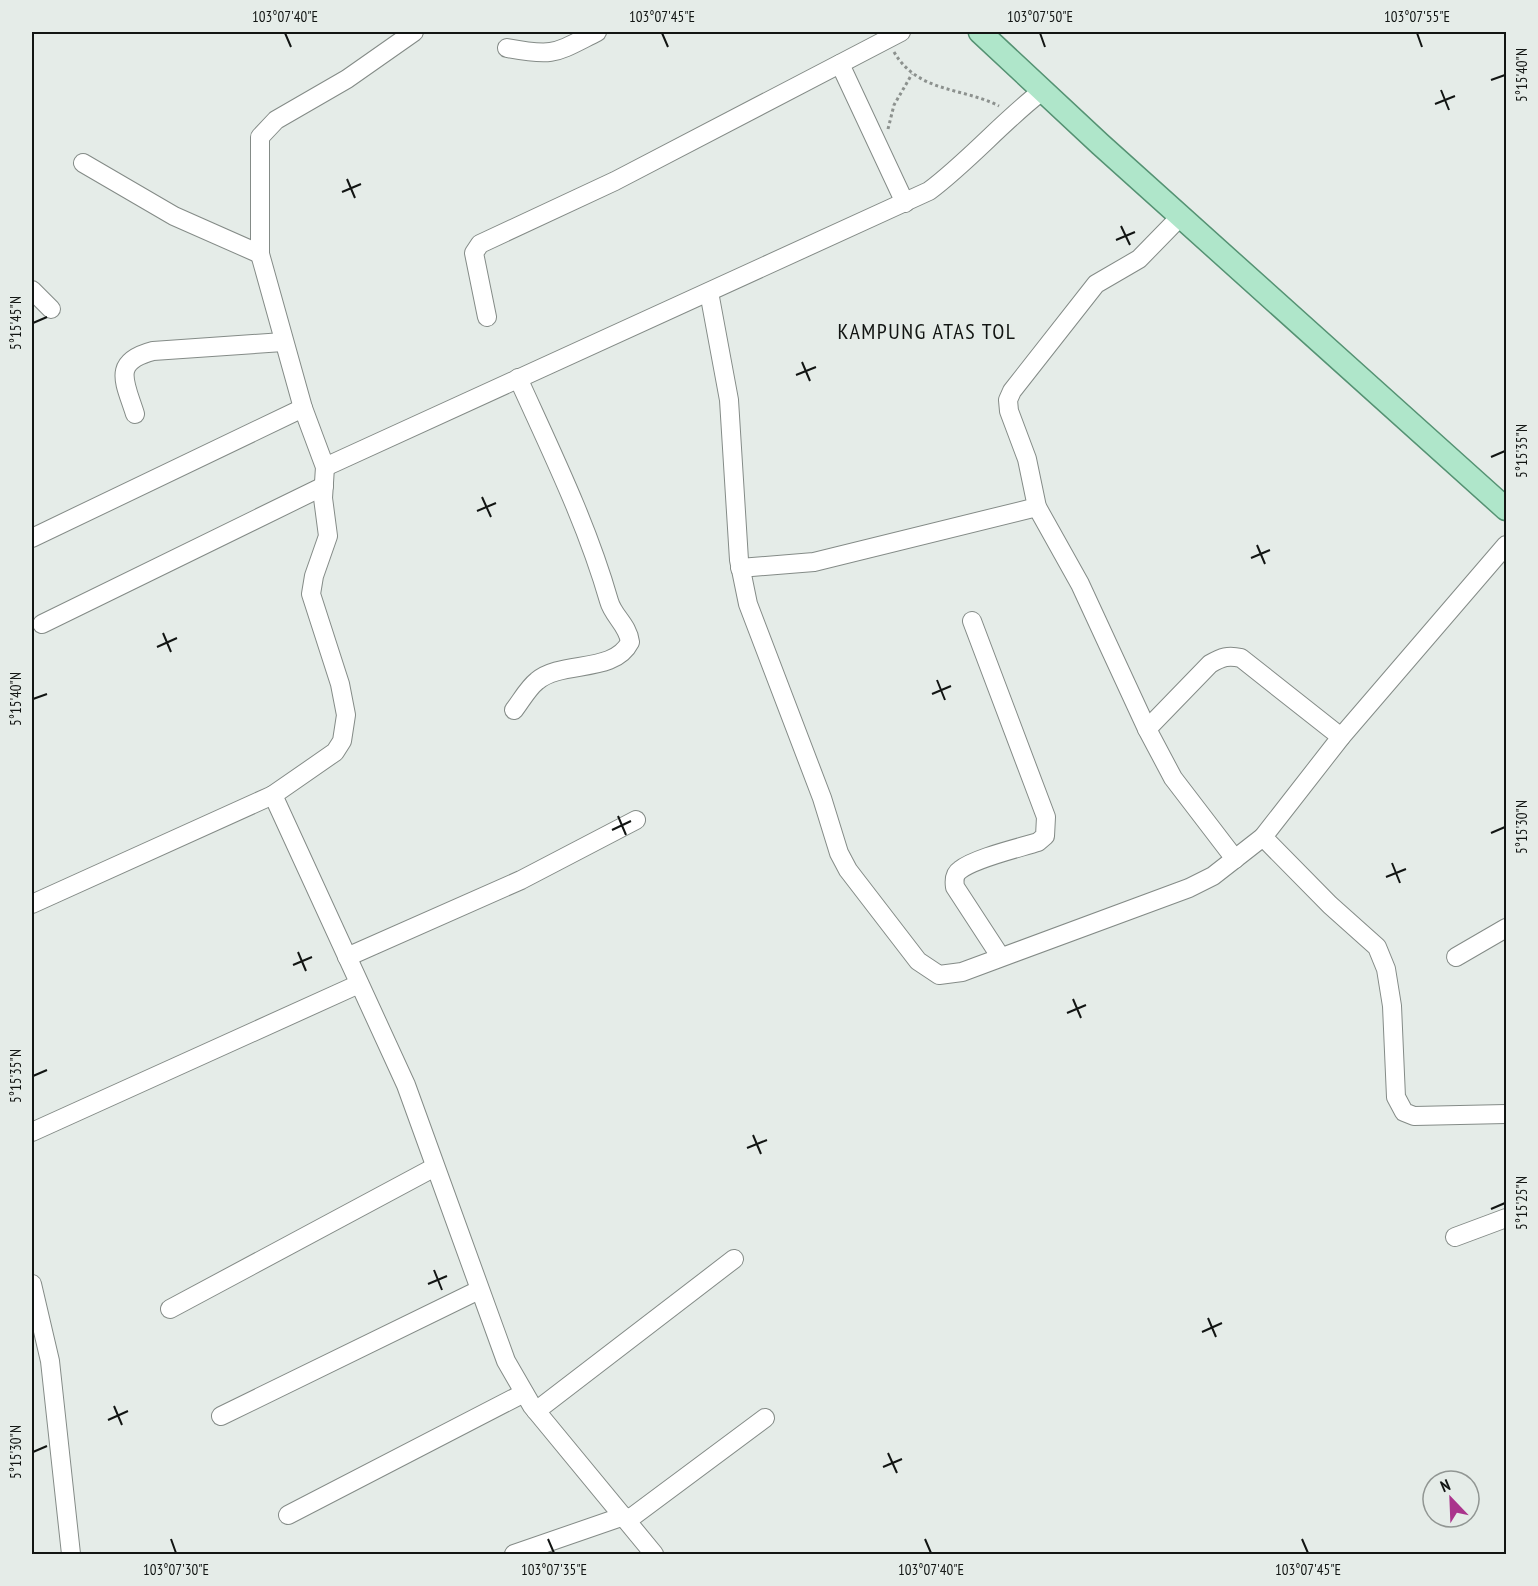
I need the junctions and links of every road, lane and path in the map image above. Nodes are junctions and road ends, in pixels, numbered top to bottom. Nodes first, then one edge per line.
1 (414, 32) edge
2 (597, 32) edge
3 (984, 33) edge
4 (894, 36) edge
5 (507, 48) dead end
6 (833, 68) junction
7 (912, 74) junction
8 (1042, 92) junction
9 (1013, 114) junction
10 (881, 154) junction
11 (83, 163) dead end
12 (905, 203) junction
13 (1180, 216) junction
14 (260, 254) junction
15 (32, 290) edge
16 (709, 292) junction
17 (51, 309) dead end
18 (486, 317) dead end
19 (283, 342) junction
20 (518, 378) junction
21 (303, 408) junction
22 (135, 414) dead end
23 (325, 467) junction
24 (324, 486) junction
25 (1037, 507) junction
26 (1506, 508) edge
27 (32, 538) edge
28 (1506, 545) edge
29 (740, 568) junction
30 (972, 621) dead end
31 (42, 624) dead end
32 (514, 710) dead end
33 (1147, 729) junction
34 (1341, 737) junction
35 (273, 795) junction
36 (636, 820) dead end
37 (1263, 837) junction
38 (1235, 859) junction
39 (32, 904) edge
40 (1506, 928) edge
41 (1000, 956) junction
42 (347, 957) junction
43 (1456, 957) dead end
44 (359, 984) junction
45 (1506, 1114) edge
46 (32, 1132) edge
47 (435, 1167) junction
48 (1506, 1218) edge
49 (1455, 1238) dead end
50 (734, 1259) dead end
51 (32, 1284) edge
52 (479, 1290) junction
53 (171, 1309) dead end
54 (524, 1394) junction
55 (536, 1411) junction
56 (221, 1416) dead end
57 (765, 1418) dead end
58 (288, 1515) dead end
59 (626, 1518) junction
60 (70, 1554) edge
61 (514, 1554) edge
62 (654, 1554) edge

1 - 14 street
2 - 5 street
3 - 8 main road
4 - 6 street
4 - 7 path
6 - 10 street
6 - 18 street
7 - 9 path
7 - 10 path
8 - 9 street
8 - 13 main road
9 - 12 street
10 - 12 street
11 - 14 street
12 - 16 street
13 - 25 street
13 - 26 main road
14 - 19 street
15 - 17 street
16 - 20 street
16 - 29 street
19 - 21 street
19 - 22 street
20 - 23 street
20 - 32 street
21 - 23 street
21 - 27 street
23 - 24 street
24 - 31 street
24 - 35 street
25 - 29 street
25 - 33 street
28 - 34 street
29 - 41 street
30 - 41 street
33 - 34 street
33 - 38 street
34 - 37 street
35 - 39 street
35 - 42 street
36 - 42 street
37 - 38 street
37 - 45 street
38 - 41 street
40 - 43 street
42 - 44 street
44 - 46 street
44 - 47 street
47 - 52 street
47 - 53 street
48 - 49 street
50 - 55 street
51 - 60 street
52 - 54 street
52 - 56 street
54 - 55 street
54 - 58 street
55 - 59 street
57 - 59 street
59 - 61 street
59 - 62 street

